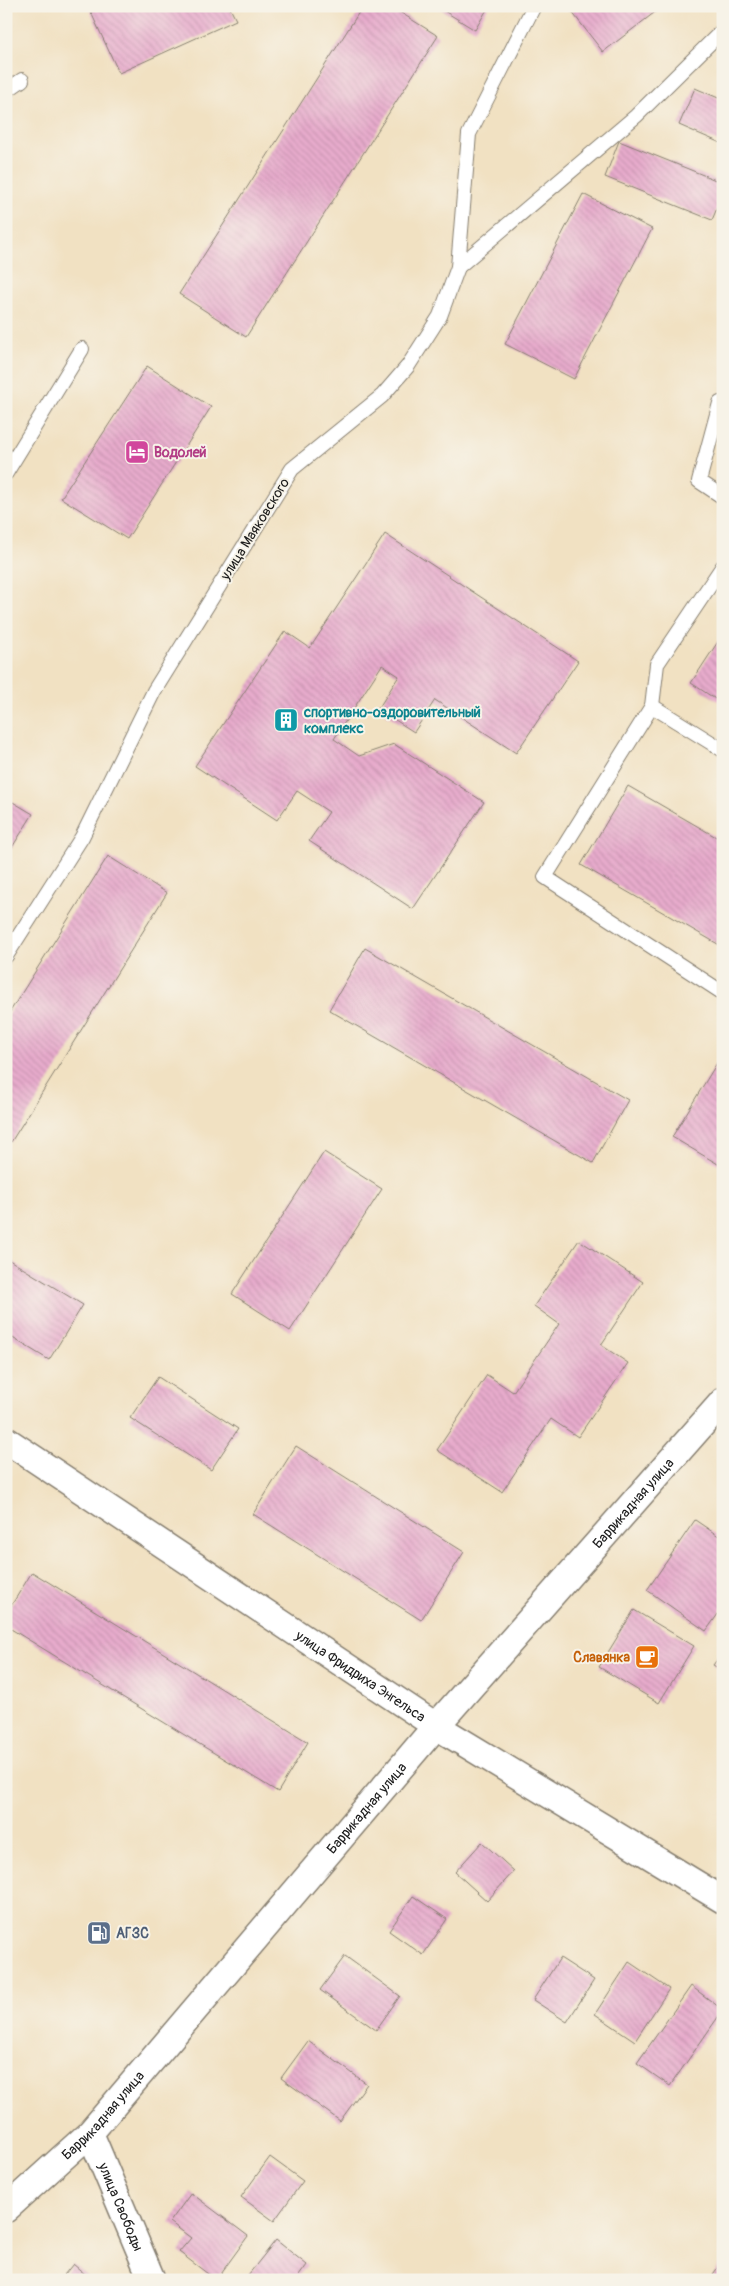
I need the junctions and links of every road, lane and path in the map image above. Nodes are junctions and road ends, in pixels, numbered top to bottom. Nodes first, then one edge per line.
1 (534, 6) edge
2 (723, 30) edge
3 (22, 80) dead end
4 (6, 91) edge
5 (458, 268) junction
6 (82, 349) dead end
7 (720, 403) dead end
8 (6, 473) edge
9 (723, 497) edge
10 (723, 566) edge
11 (652, 706) junction
12 (723, 750) edge
13 (6, 956) edge
14 (723, 993) edge
15 (723, 1401) edge
16 (6, 1440) edge
17 (436, 1726) junction
18 (723, 1900) edge
19 (90, 2133) junction
20 (6, 2208) edge
21 (152, 2280) edge

1 - 5 lane, улица Маяковского
2 - 5 lane
3 - 4 lane
5 - 13 lane, улица Маяковского
6 - 8 lane
7 - 9 lane
10 - 11 lane
11 - 12 lane
11 - 14 lane
15 - 17 street, Баррикадная улица
16 - 17 street, улица Фридриха Энгельса
17 - 18 street, улица Фридриха Энгельса
17 - 19 street, Баррикадная улица
19 - 20 street, Баррикадная улица
19 - 21 street, улица Свободы

